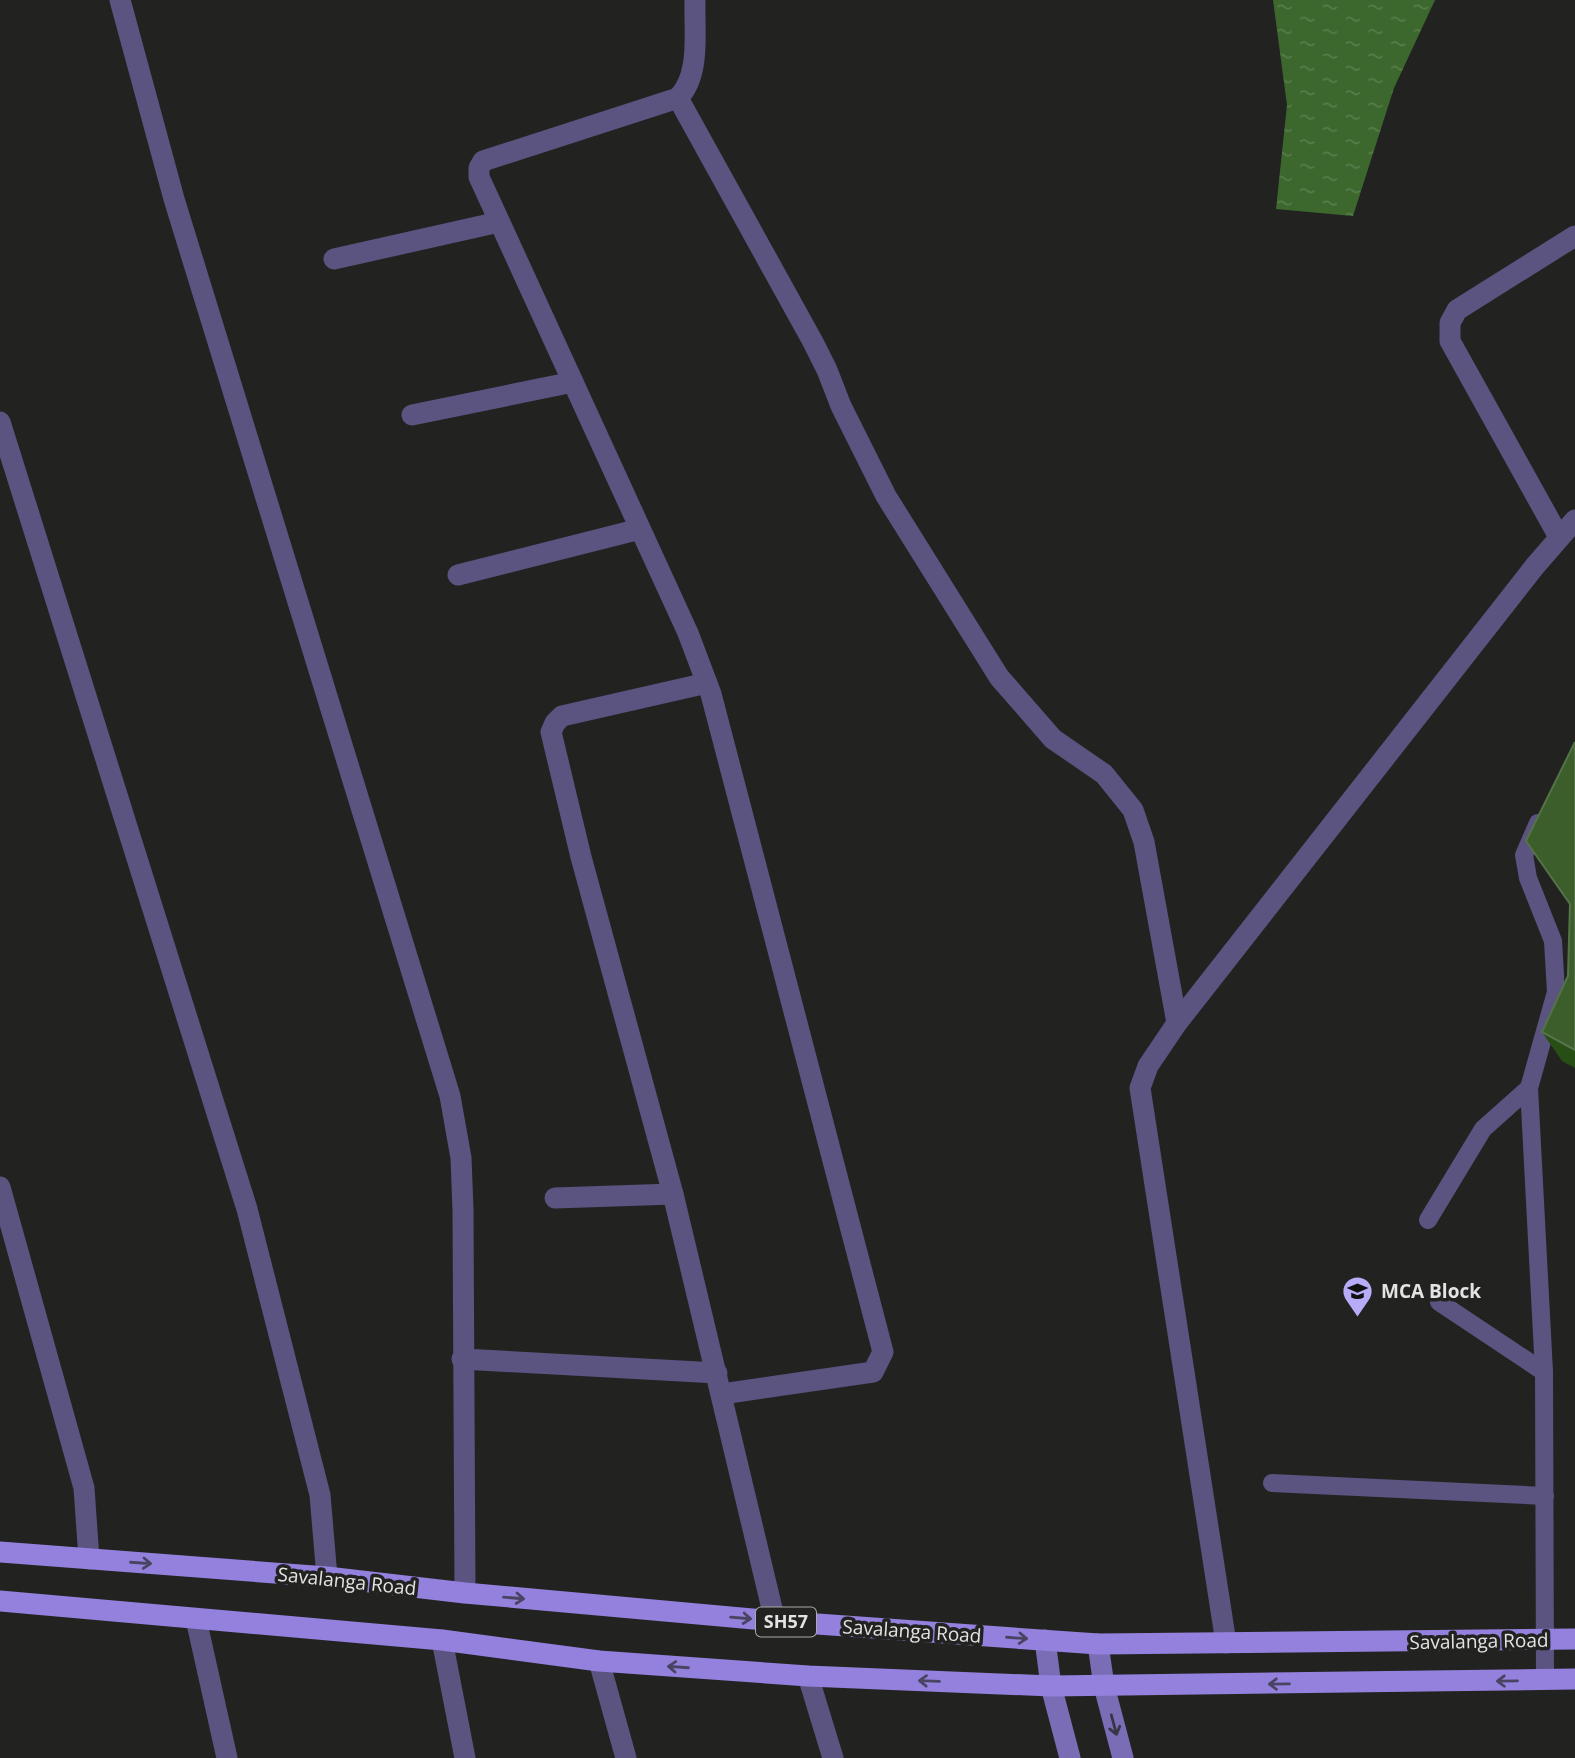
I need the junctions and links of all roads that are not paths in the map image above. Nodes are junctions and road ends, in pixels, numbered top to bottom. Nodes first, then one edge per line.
1 (120, 0) edge
2 (695, 0) edge
3 (678, 99) junction
4 (499, 222) junction
5 (1575, 236) edge
6 (334, 259) dead end
7 (573, 382) junction
8 (412, 415) dead end
9 (0, 422) edge
10 (1575, 520) edge
11 (640, 529) junction
12 (1559, 537) junction
13 (458, 575) dead end
14 (707, 683) junction
15 (1548, 802) edge
16 (1177, 1023) junction
17 (1529, 1088) junction
18 (0, 1187) edge
19 (673, 1194) junction
20 (555, 1198) dead end
21 (1428, 1220) dead end
22 (1439, 1302) dead end
23 (462, 1359) junction
24 (1545, 1372) junction
25 (720, 1384) junction
26 (1272, 1483) dead end
27 (1545, 1496) junction
28 (0, 1552) edge
29 (89, 1559) junction
30 (327, 1577) junction
31 (465, 1593) junction
32 (0, 1601) edge
33 (196, 1619) junction
34 (775, 1621) junction
35 (1575, 1639) edge
36 (442, 1640) junction
37 (1045, 1640) junction
38 (1545, 1640) junction
39 (1226, 1643) junction
40 (1098, 1644) junction
41 (599, 1661) junction
42 (808, 1676) junction
43 (1575, 1679) edge
44 (1545, 1680) junction
45 (1051, 1686) junction
46 (1104, 1686) junction
47 (226, 1758) edge
48 (465, 1758) edge
49 (626, 1758) edge
50 (833, 1758) edge
51 (1070, 1758) edge
52 (1123, 1758) edge

1 - 23 street
2 - 3 street
3 - 4 street
3 - 16 street
4 - 6 street
4 - 7 street
5 - 12 street
7 - 8 street
7 - 11 street
9 - 30 street
10 - 12 street
11 - 13 street
11 - 14 street
12 - 16 street
14 - 19 street
14 - 25 street
15 - 17 lane
16 - 39 street
17 - 21 lane
17 - 24 lane
18 - 29 street
19 - 20 street
19 - 25 street
22 - 24 lane
23 - 25 street
23 - 31 street
24 - 27 lane
25 - 34 street
26 - 27 lane
27 - 38 lane
28 - 29 main road, Savalanga Road / SH57
29 -> 30 main road, Savalanga Road / SH57
30 - 31 main road, Savalanga Road / SH57
31 -> 34 main road, Savalanga Road / SH57
32 - 33 main road, Savalanga Road
33 - 36 main road, Savalanga Road
33 - 47 street
34 -> 37 main road, Savalanga Road / SH57
35 - 38 main road, Savalanga Road / SH57
36 - 41 main road, Savalanga Road
36 - 48 street
37 - 40 main road, Savalanga Road / SH57
37 - 45 street
38 - 39 main road, Savalanga Road / SH57
38 - 44 lane
39 - 40 main road, Savalanga Road / SH57
40 - 46 street
42 -> 41 main road, Savalanga Road
41 - 49 street
45 -> 42 main road, Savalanga Road
42 - 50 street
43 - 44 main road, Savalanga Road
44 -> 46 main road, Savalanga Road
45 - 46 main road, Savalanga Road
45 - 51 street
46 -> 52 street

